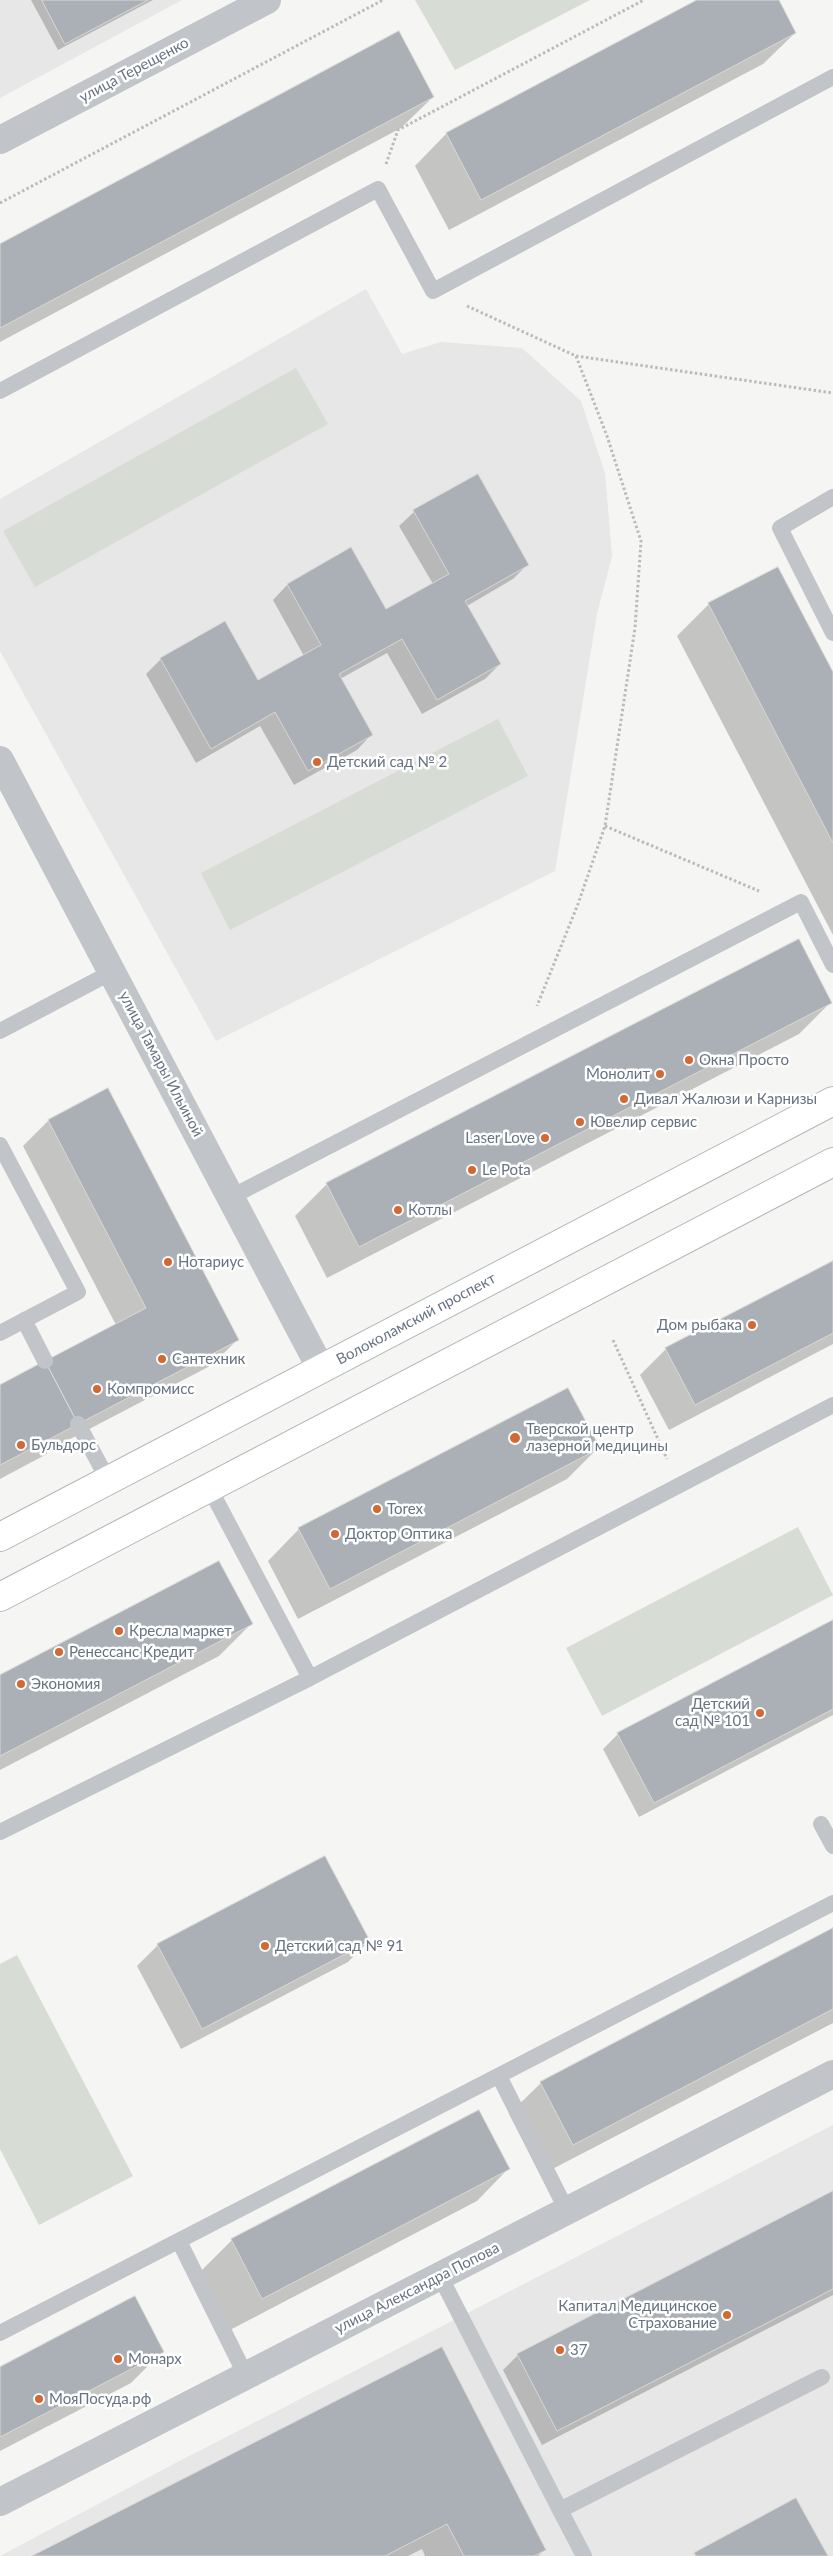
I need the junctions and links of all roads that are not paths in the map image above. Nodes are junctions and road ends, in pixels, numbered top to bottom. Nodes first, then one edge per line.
1 (267, 0) edge
2 (833, 77) edge
3 (0, 140) edge
4 (0, 391) edge
5 (833, 497) edge
6 (833, 633) edge
7 (0, 760) edge
8 (833, 965) edge
9 (112, 972) junction
10 (0, 1031) edge
11 (833, 1101) edge
12 (0, 1145) edge
13 (833, 1162) edge
14 (231, 1198) junction
15 (24, 1320) junction
16 (0, 1333) edge
17 (45, 1361) dead end
18 (321, 1368) junction
19 (833, 1405) edge
20 (78, 1424) dead end
21 (108, 1480) junction
22 (209, 1487) junction
23 (0, 1537) edge
24 (0, 1597) edge
25 (310, 1678) junction
26 (821, 1824) dead end
27 (0, 1832) edge
28 (833, 1846) edge
29 (833, 1903) edge
30 (499, 2076) junction
31 (831, 2079) edge
32 (568, 2211) junction
33 (179, 2240) junction
34 (440, 2276) junction
35 (0, 2333) edge
36 (246, 2376) junction
37 (822, 2377) dead end
38 (0, 2502) edge
39 (560, 2510) junction
40 (584, 2556) edge

1 - 3 street, улица Терещенко
2 - 4 lane
5 - 6 lane
7 - 9 street, улица Тамары Ильиной
8 - 14 lane
9 - 10 lane
9 - 14 street, улица Тамары Ильиной
11 - 18 main road, Волоколамский проспект
12 - 15 lane
13 - 22 main road
14 - 18 street, улица Тамары Ильиной
15 - 16 lane
15 - 17 lane
18 - 21 main road, Волоколамский проспект
19 - 25 lane
20 - 21 lane
21 - 23 main road, Волоколамский проспект
22 - 24 main road
22 - 25 lane
25 - 27 lane
26 - 28 lane
29 - 30 lane
30 - 32 lane
30 - 33 lane
31 - 32 street, улица Александра Попова
32 - 34 street, улица Александра Попова
33 - 35 lane
33 - 36 lane
34 - 36 street, улица Александра Попова
34 - 39 lane
36 - 38 street, улица Александра Попова
37 - 39 lane
39 - 40 lane

